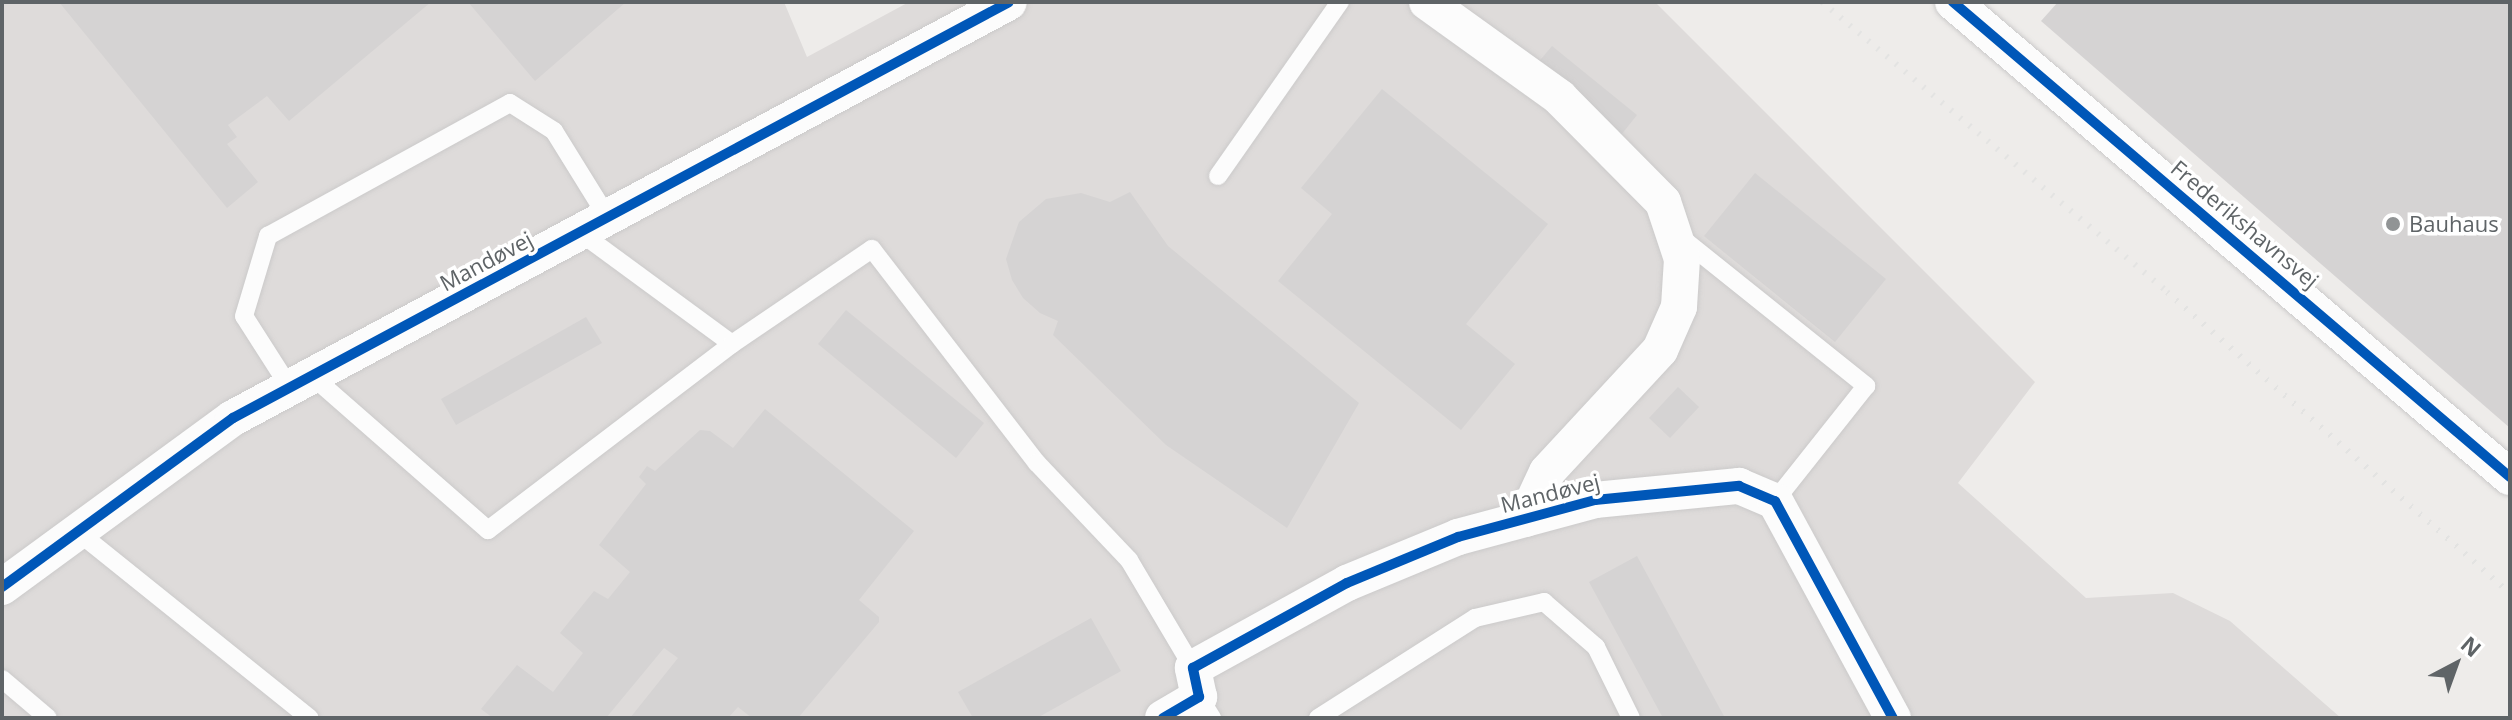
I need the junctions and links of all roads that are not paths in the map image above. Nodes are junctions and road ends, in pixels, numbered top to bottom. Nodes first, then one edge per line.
1 (1009, 2) edge
2 (1340, 2) edge
3 (1427, 2) edge
4 (1953, 2) edge
5 (1218, 176) dead end
6 (594, 225) junction
7 (1673, 231) junction
8 (732, 344) junction
9 (301, 382) junction
10 (2510, 477) edge
11 (1775, 501) junction
12 (1525, 519) junction
13 (78, 532) junction
14 (2, 587) edge
15 (2, 679) edge
16 (1201, 694) edge
17 (48, 718) edge
18 (309, 718) edge
19 (1163, 718) edge
20 (1318, 718) edge
21 (1631, 718) edge
22 (1893, 718) edge

1 - 6 street, Mandøvej
2 - 5 lane
3 - 7 street, Mandøvej
4 - 10 street, Frederikshavnsvej
6 - 8 lane
6 - 9 street, Mandøvej
6 - 9 lane
7 - 11 lane
7 - 12 street, Mandøvej
8 - 9 lane
8 - 16 lane
9 - 13 street, Mandøvej
11 - 12 street, Mandøvej
11 - 22 street
12 - 16 street, Mandøvej
13 - 14 street, Mandøvej
13 - 18 lane
15 - 17 lane
16 - 19 street, Mandøvej
20 - 21 lane

